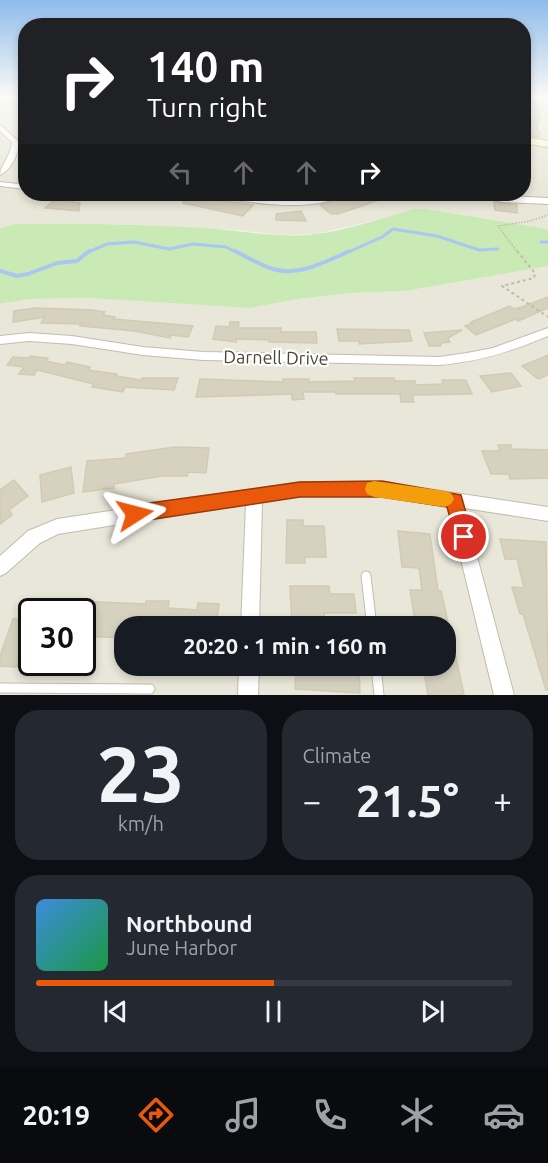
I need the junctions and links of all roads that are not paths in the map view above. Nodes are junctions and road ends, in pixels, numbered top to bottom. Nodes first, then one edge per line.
1 (2, 128) edge
2 (531, 141) edge
3 (16, 142) joint
4 (548, 144) edge
5 (0, 173) edge
6 (0, 184) edge
7 (18, 186) edge
8 (531, 200) edge
9 (254, 201) edge
10 (317, 201) edge
11 (548, 201) edge
12 (282, 204) joint
13 (548, 332) edge
14 (0, 340) edge
15 (254, 496) junction
16 (454, 500) junction
17 (548, 514) edge
18 (0, 567) edge
19 (366, 576) dead end
20 (250, 616) edge
21 (371, 616) edge
22 (249, 676) edge
23 (377, 676) edge
24 (0, 688) edge
25 (150, 689) dead end
26 (248, 695) edge
27 (379, 695) edge
28 (504, 695) edge

1 - 3 street
2 - 4 street
3 - 5 street
6 - 7 street
8 - 11 street
9 - 12 street
10 - 12 street
13 - 14 street, Darnell Drive
15 - 16 street
15 - 18 street
15 - 20 street
16 - 17 street
16 - 28 street
19 - 21 lane
22 - 26 street
23 - 27 lane
24 - 25 lane

